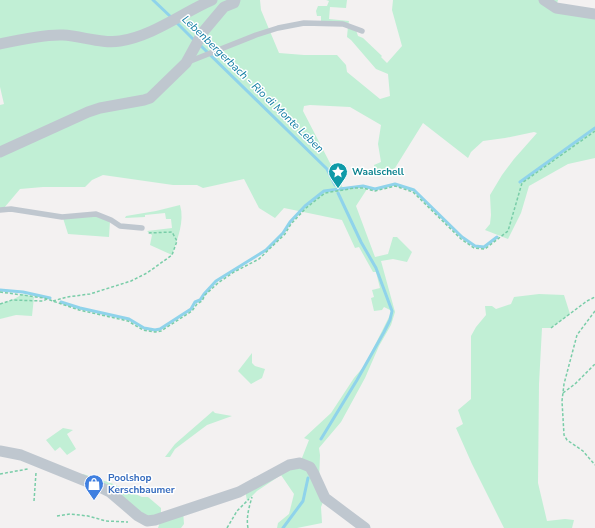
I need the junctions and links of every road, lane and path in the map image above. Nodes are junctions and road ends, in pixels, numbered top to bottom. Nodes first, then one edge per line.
1 (212, 0) edge
2 (235, 0) edge
3 (544, 0) edge
4 (595, 14) edge
5 (362, 31) dead end
6 (0, 44) edge
7 (186, 63) junction
8 (595, 130) edge
9 (0, 152) edge
10 (0, 210) edge
11 (142, 228) joint
12 (0, 292) edge
13 (595, 297) edge
14 (47, 299) junction
15 (52, 301) junction
16 (0, 304) edge
17 (595, 311) edge
18 (551, 328) dead end
19 (595, 364) edge
20 (563, 394) junction
21 (0, 451) edge
22 (36, 464) junction
23 (595, 465) edge
24 (0, 474) edge
25 (252, 496) dead end
26 (34, 501) dead end
27 (57, 516) dead end
28 (130, 522) dead end
29 (248, 528) edge
30 (365, 528) edge

1 - 6 street
2 - 7 street
3 - 4 street
5 - 7 lane
7 - 9 street
8 - 15 path
10 - 11 lane
11 - 15 path
12 - 14 path
13 - 18 path
14 - 15 path
14 - 16 path
17 - 20 path
19 - 20 path
20 - 23 path
21 - 22 street
22 - 24 path
22 - 26 path
22 - 30 street
25 - 29 path
27 - 28 path

